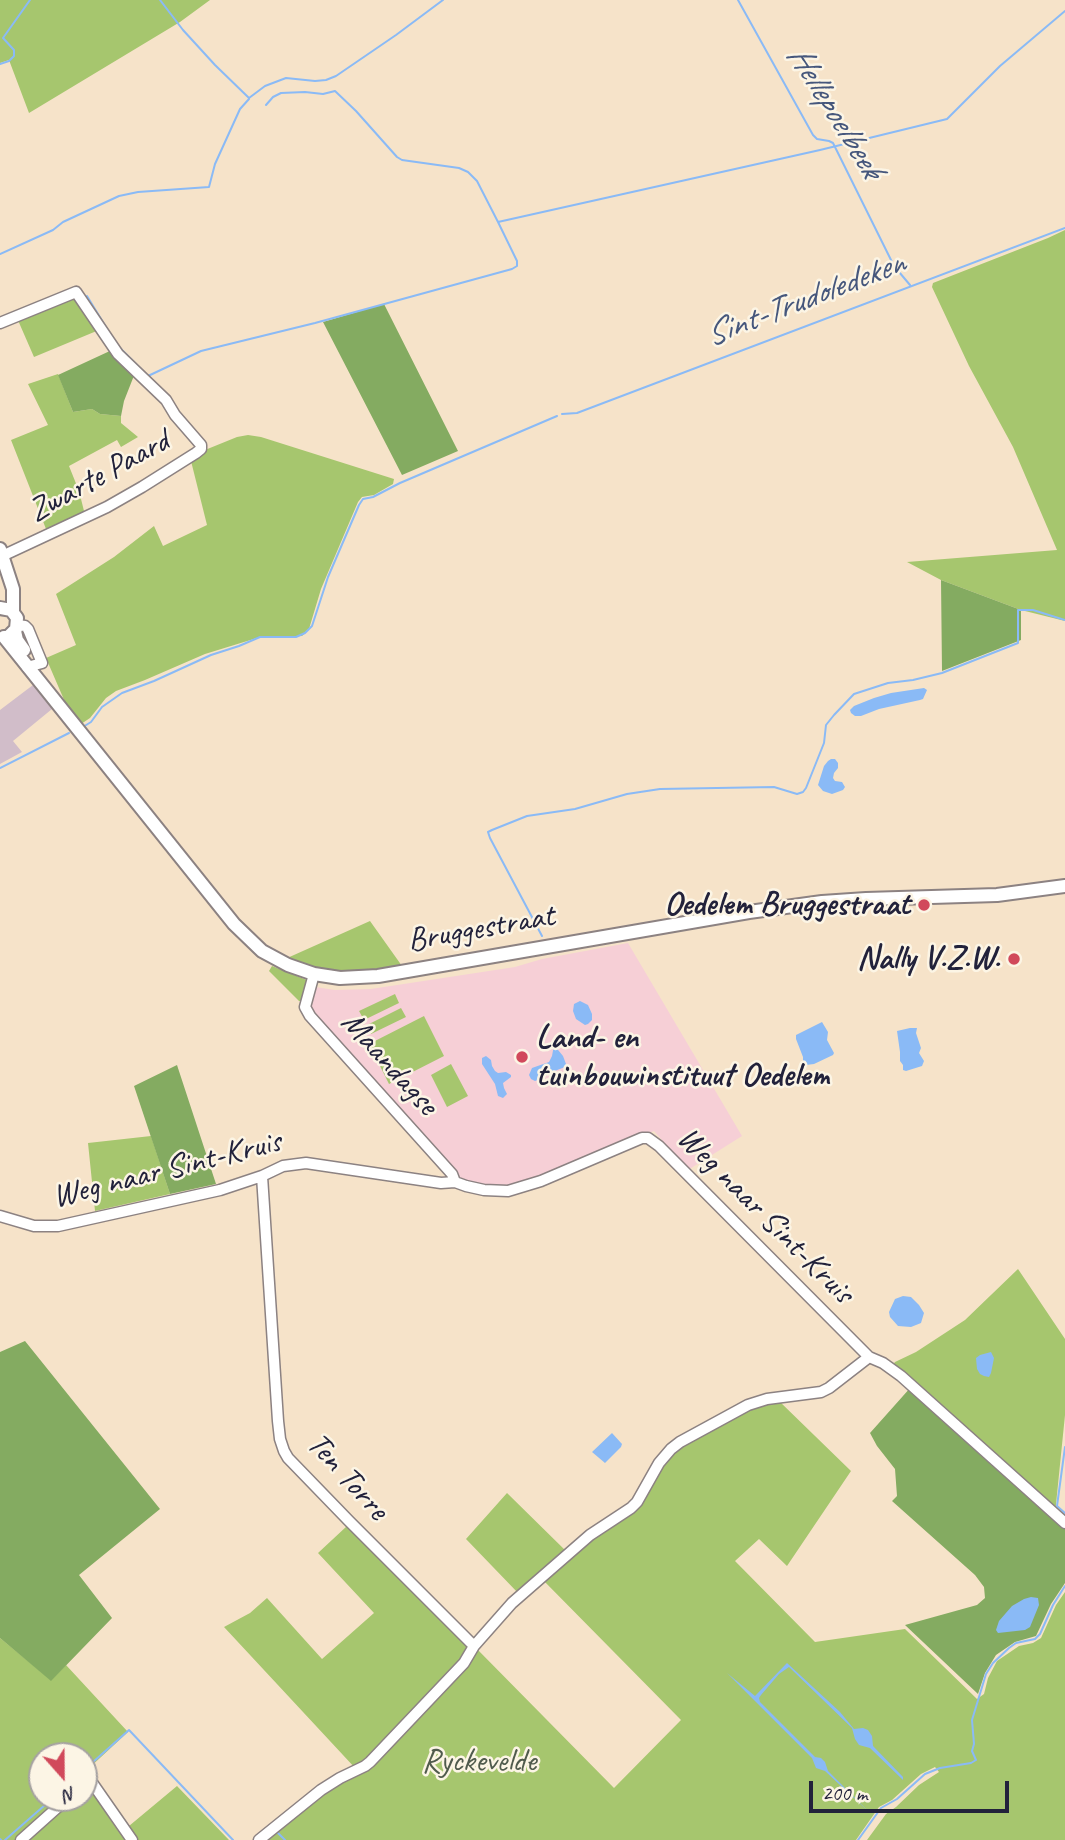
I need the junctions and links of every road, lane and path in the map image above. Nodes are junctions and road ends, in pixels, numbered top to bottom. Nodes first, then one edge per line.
1 (0, 323) edge
2 (1, 553) edge
3 (5, 609) edge
4 (9, 633) edge
5 (33, 670) junction
6 (1065, 886) edge
7 (314, 974) junction
8 (262, 1176) junction
9 (456, 1182) junction
10 (0, 1216) edge
11 (869, 1357) junction
12 (1065, 1523) edge
13 (474, 1646) junction
14 (98, 1791) edge
15 (52, 1812) edge
16 (21, 1840) edge
17 (132, 1840) edge
18 (259, 1840) edge

1 - 2 street, Zwarte Paard
2 - 3 main road, Bruggestraat
3 - 4 main road, Bruggestraat
4 - 5 main road, Bruggestraat
4 - 5 street
5 - 7 main road, Bruggestraat
6 - 7 main road, Bruggestraat
7 - 9 street, Maandagse
8 - 9 street, Weg naar Sint-Kruis
8 - 10 street, Weg naar Sint-Kruis
8 - 13 street, Ten Torre
9 - 11 street, Weg naar Sint-Kruis
11 - 12 street, Weg naar Sint-Kruis
11 - 13 street
13 - 18 street
14 - 17 street
15 - 16 street

